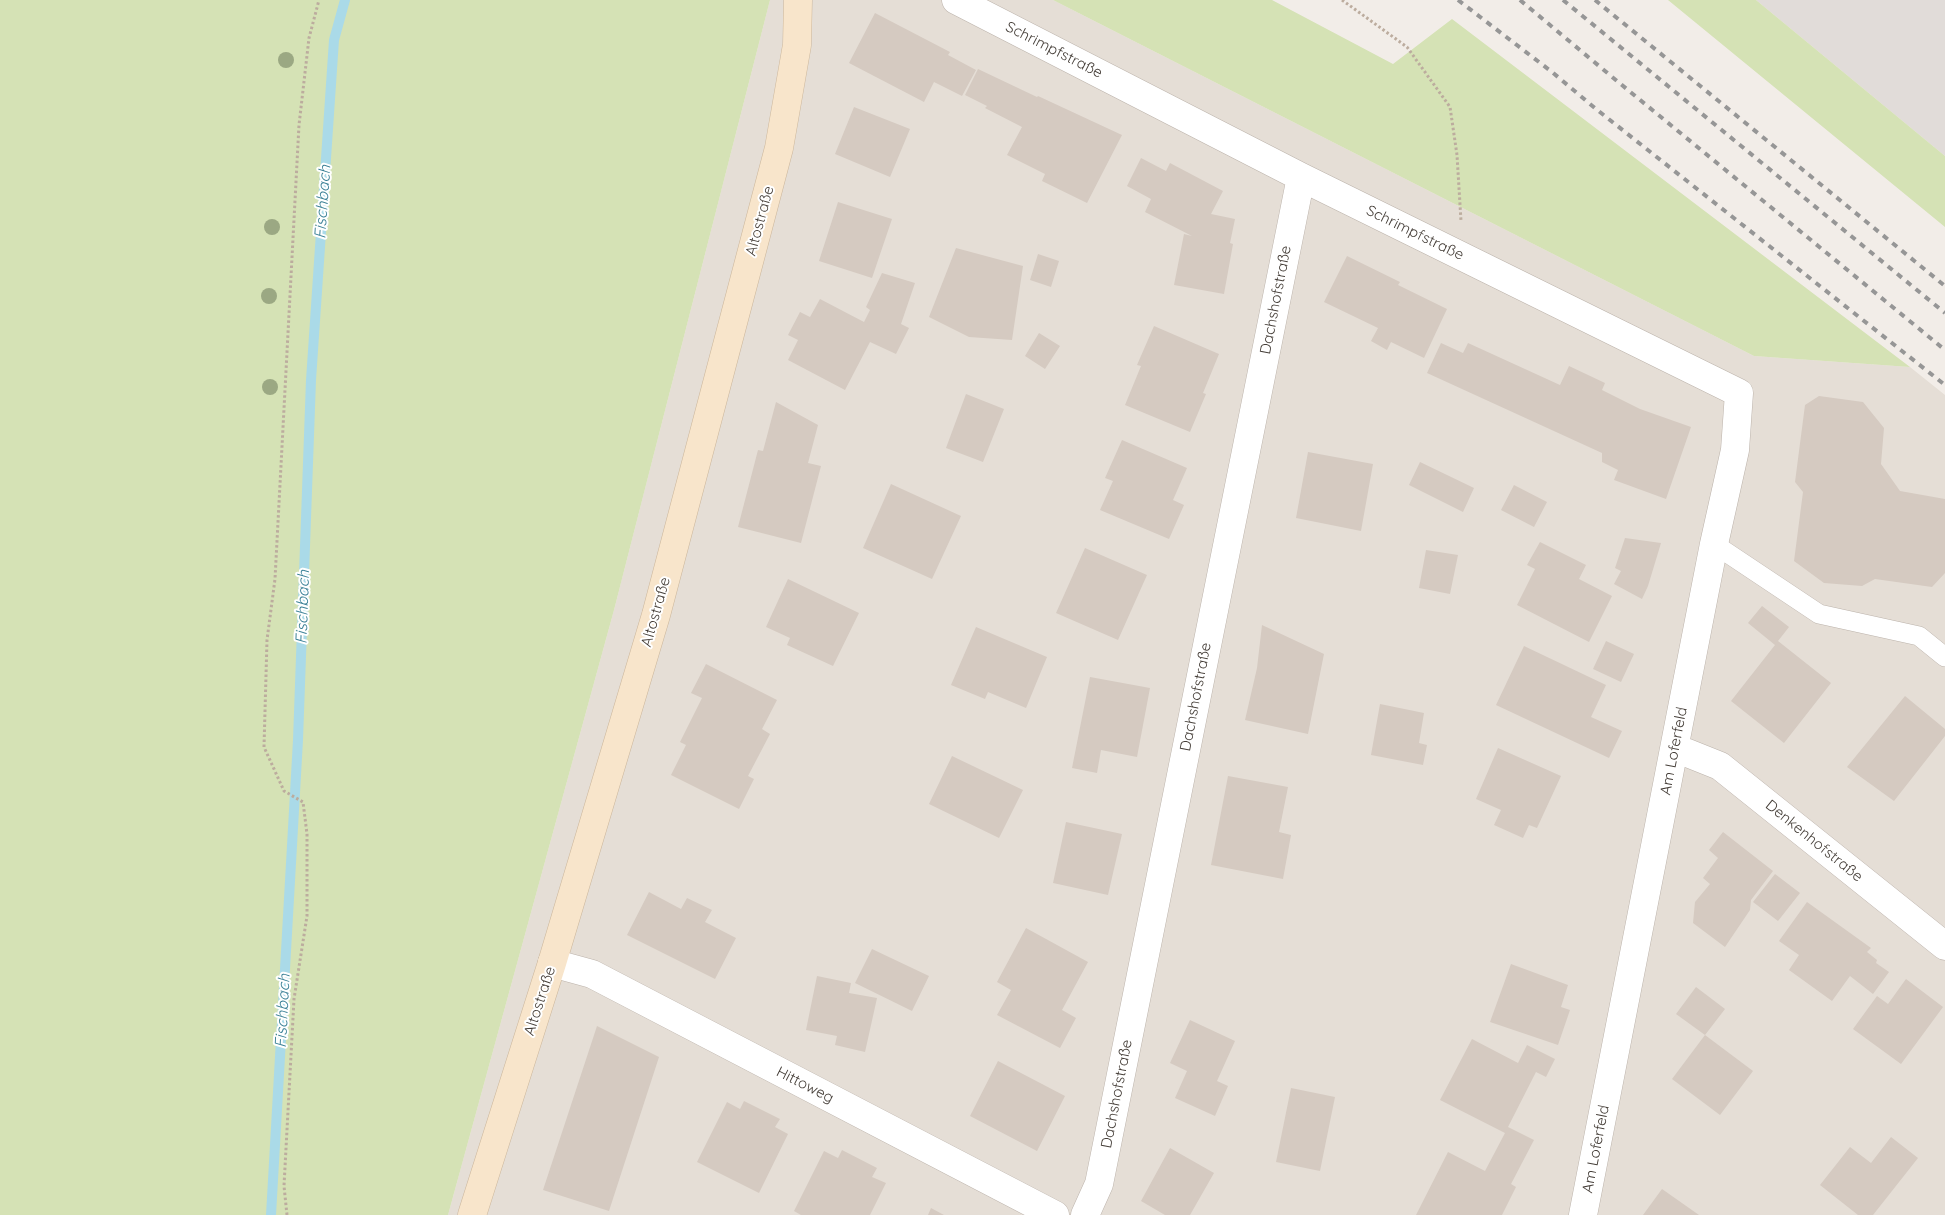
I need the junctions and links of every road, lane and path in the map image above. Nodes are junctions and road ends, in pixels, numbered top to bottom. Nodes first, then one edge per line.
1 (319, 0) edge
2 (798, 0) edge
3 (956, 0) edge
4 (1342, 0) edge
5 (1301, 177) junction
6 (1460, 255) junction
7 (1714, 544) junction
8 (1945, 656) edge
9 (1675, 748) junction
10 (1945, 946) edge
11 (552, 963) junction
12 (287, 1215) edge
13 (472, 1215) edge
14 (1055, 1215) edge
15 (1085, 1215) edge
16 (1583, 1215) edge

1 - 12 path
2 - 11 main road, Altostraße
3 - 5 street, Schrimpfstraße
4 - 6 path
5 - 6 street, Schrimpfstraße
5 - 15 street, Dachshofstraße
6 - 7 street, Schrimpfstraße
7 - 8 lane
7 - 9 street, Am Loferfeld
9 - 10 street, Denkenhofstraße
9 - 16 street, Am Loferfeld
11 - 13 main road, Altostraße
11 - 14 street, Hittoweg

